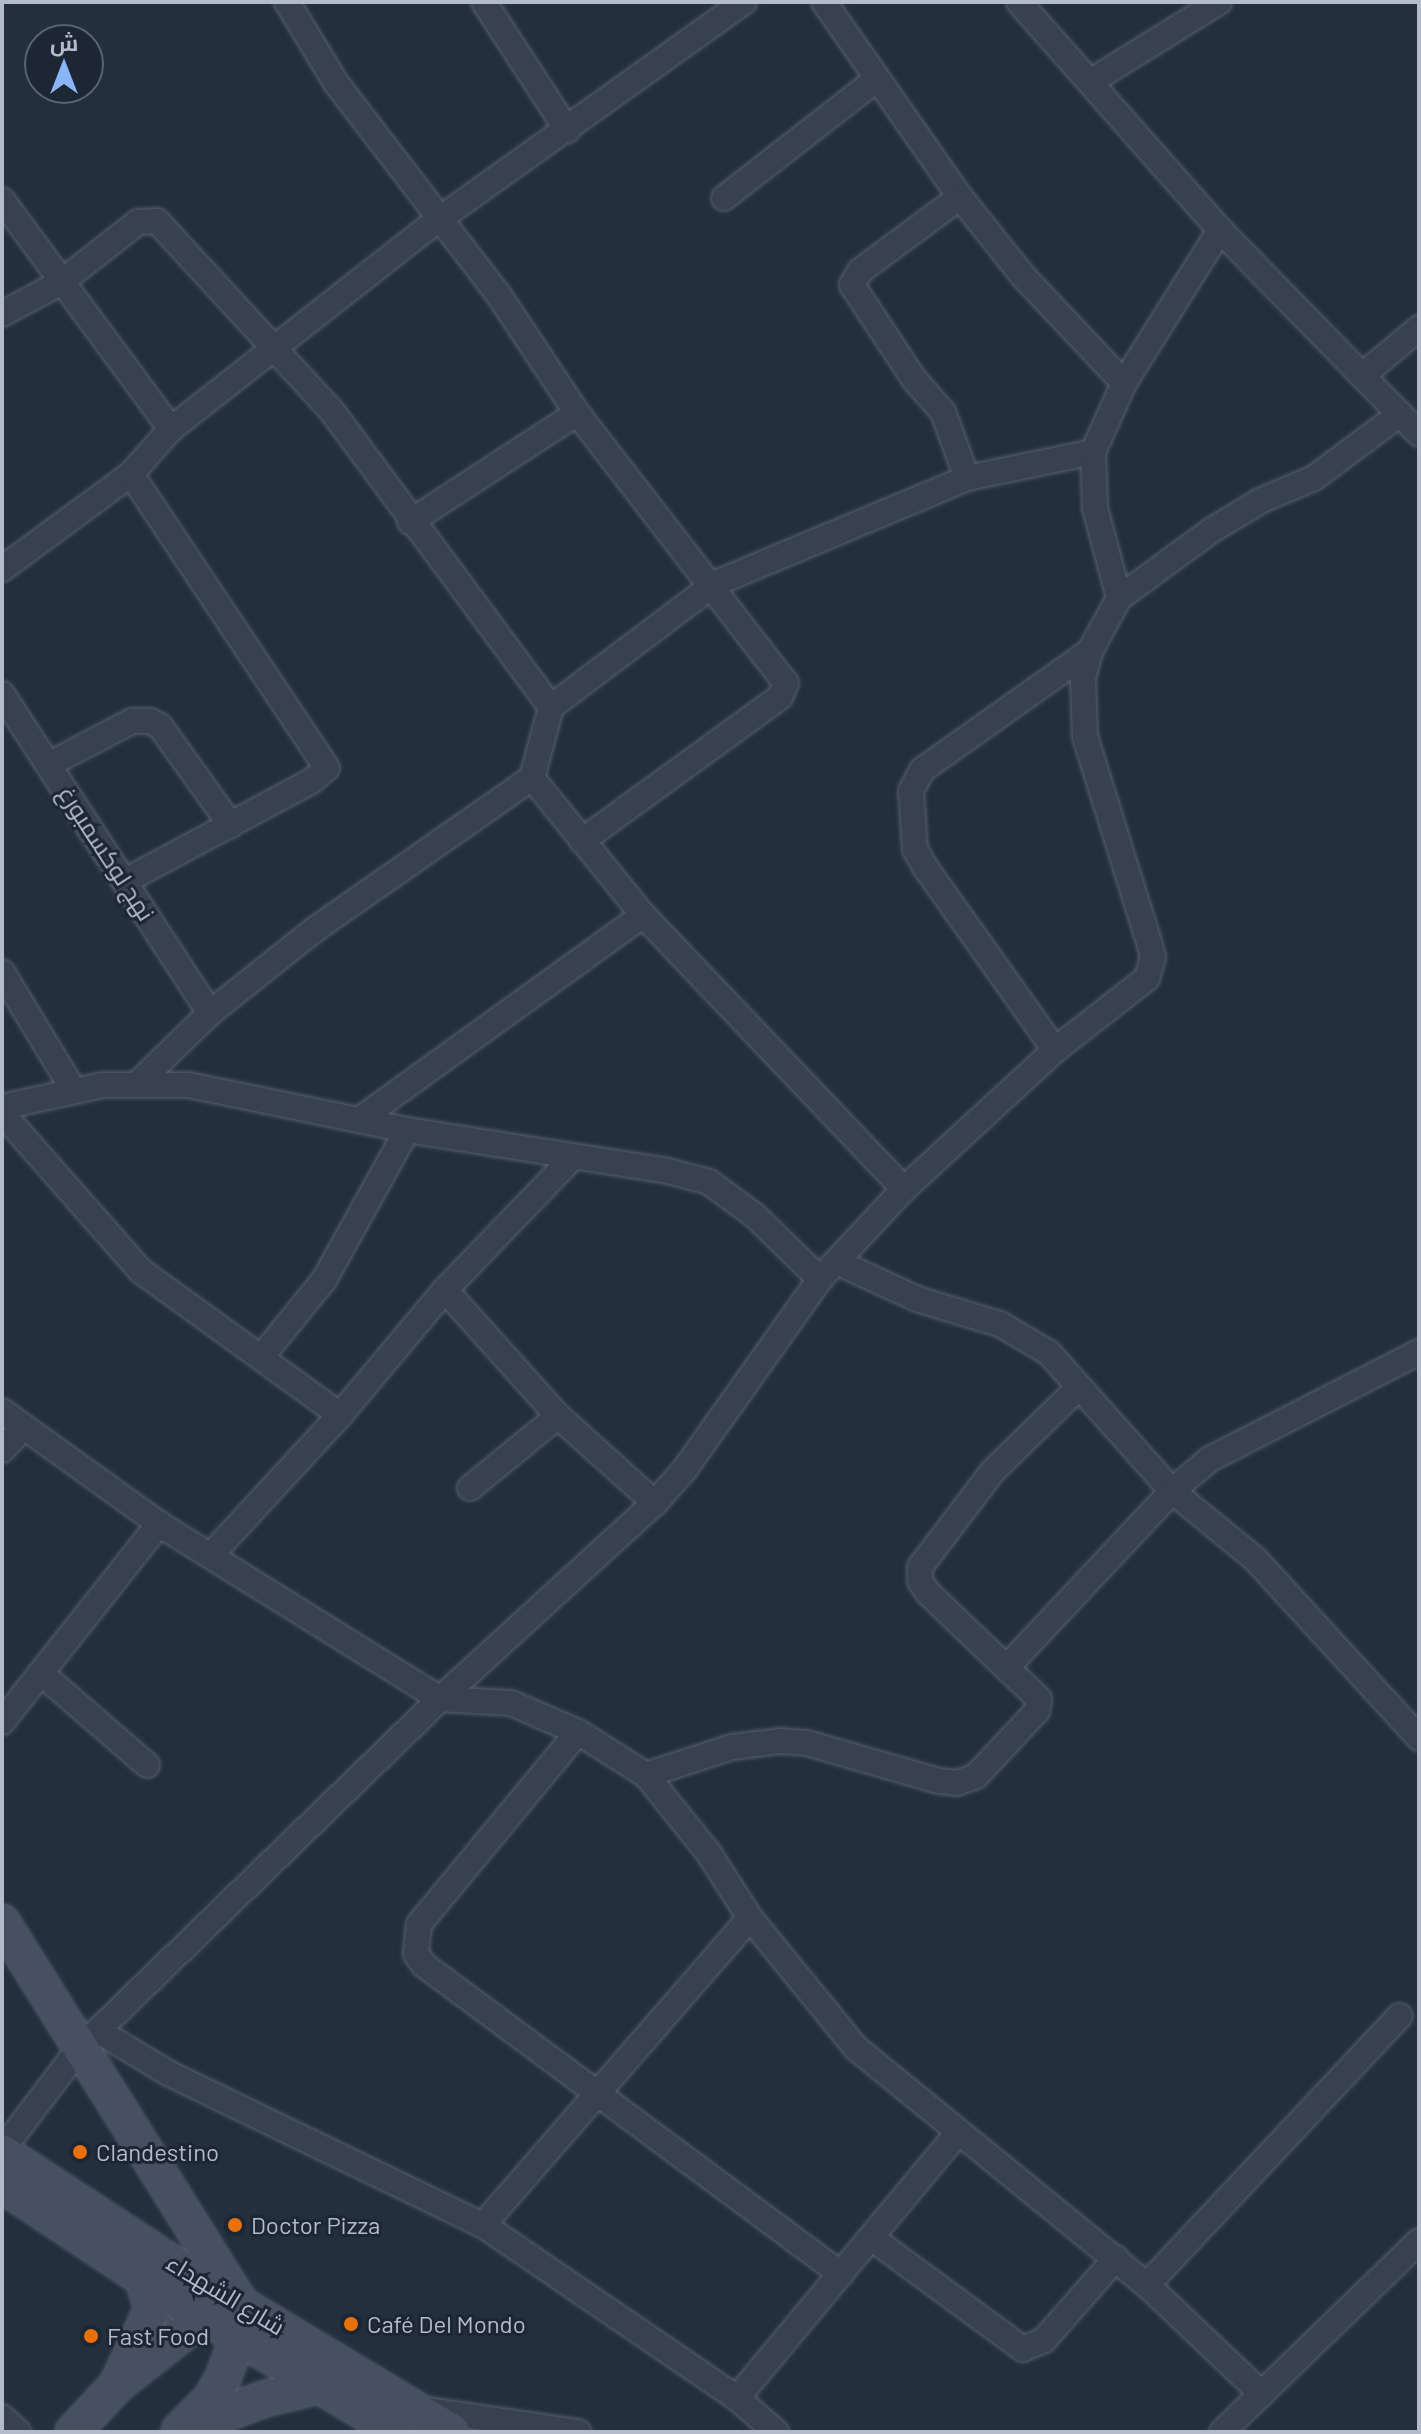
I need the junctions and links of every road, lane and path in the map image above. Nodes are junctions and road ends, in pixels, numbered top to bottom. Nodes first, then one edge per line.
1 (287, 2) edge
2 (484, 2) edge
3 (744, 2) edge
4 (824, 2) edge
5 (1019, 2) edge
6 (1219, 2) edge
7 (877, 79) junction
8 (1090, 82) junction
9 (567, 130) junction
10 (960, 197) junction
11 (724, 198) dead end
12 (2, 200) edge
13 (438, 220) junction
14 (1220, 230) junction
15 (60, 283) junction
16 (2, 314) edge
17 (1419, 328) edge
18 (277, 348) junction
19 (1363, 375) junction
20 (1124, 383) junction
21 (577, 413) junction
22 (1400, 414) junction
23 (171, 429) junction
24 (1419, 434) edge
25 (1093, 452) junction
26 (131, 474) junction
27 (967, 478) junction
28 (410, 522) junction
29 (2, 569) edge
30 (714, 584) junction
31 (1119, 598) junction
32 (1090, 651) junction
33 (2, 694) edge
34 (551, 707) junction
35 (50, 764) junction
36 (532, 778) junction
37 (231, 825) junction
38 (582, 841) junction
39 (125, 881) junction
40 (643, 915) junction
41 (2, 972) edge
42 (210, 1013) junction
43 (1055, 1050) junction
44 (139, 1082) junction
45 (74, 1091) junction
46 (2, 1107) edge
47 (2, 1113) edge
48 (359, 1120) junction
49 (407, 1130) junction
50 (572, 1158) junction
51 (904, 1189) junction
52 (829, 1270) junction
53 (445, 1290) junction
54 (1419, 1352) edge
55 (263, 1355) junction
56 (1077, 1389) junction
57 (2, 1411) edge
58 (340, 1415) junction
59 (558, 1416) junction
60 (23, 1428) junction
61 (2, 1450) edge
62 (470, 1488) dead end
63 (1172, 1491) junction
64 (655, 1503) junction
65 (159, 1524) junction
66 (211, 1555) junction
67 (1007, 1667) junction
68 (42, 1674) junction
69 (440, 1699) junction
70 (2, 1722) edge
71 (578, 1732) junction
72 (1419, 1738) edge
73 (147, 1765) dead end
74 (646, 1775) junction
75 (750, 1918) junction
76 (2, 1922) edge
77 (1400, 2016) dead end
78 (90, 2041) junction
79 (600, 2093) junction
80 (958, 2133) junction
81 (2, 2151) edge
82 (2, 2185) edge
83 (483, 2225) junction
84 (873, 2239) junction
85 (1419, 2241) edge
86 (1116, 2258) junction
87 (841, 2274) junction
88 (143, 2278) junction
89 (1147, 2285) junction
90 (229, 2313) junction
91 (117, 2385) junction
92 (322, 2385) junction
93 (1262, 2394) junction
94 (737, 2398) junction
95 (2, 2417) edge
96 (407, 2420) edge
97 (18, 2432) edge
98 (73, 2432) edge
99 (178, 2432) edge
100 (452, 2432) edge
101 (578, 2432) edge
102 (776, 2432) edge
103 (1222, 2432) edge

1 - 13 street
2 - 9 street
3 - 9 street
4 - 7 street
5 - 8 street
6 - 8 street
7 - 10 street
7 - 11 street
8 - 14 street
9 - 13 street
10 - 20 street
10 - 27 street
12 - 15 street
13 - 18 street
13 - 21 street
14 - 19 street
14 - 20 street
15 - 16 street
15 - 18 street
15 - 23 street
17 - 19 street
18 - 23 street
18 - 28 street
19 - 22 street
20 - 25 street
21 - 28 street
21 - 30 street
22 - 24 street
22 - 31 street
23 - 26 street
25 - 27 street
25 - 31 street
26 - 29 street
26 - 37 street
27 - 30 street
28 - 34 street
30 - 34 street
30 - 38 street
31 - 32 street
32 - 43 street
32 - 43 street
33 - 35 street, نهج لوكسمبورغ
34 - 36 street
35 - 37 street
35 - 39 street, نهج لوكسمبورغ
36 - 38 street
36 - 42 street
37 - 39 street
38 - 40 street
39 - 42 street, نهج لوكسمبورغ
40 - 48 street
40 - 51 street
41 - 45 street
42 - 44 street
43 - 51 street
44 - 45 street
44 - 48 street
45 - 46 street
47 - 55 street
48 - 49 street
49 - 50 street
49 - 55 street
50 - 52 street
50 - 53 street
51 - 52 street
52 - 56 street
52 - 64 street
53 - 58 street
53 - 59 street
54 - 63 street
55 - 58 street
56 - 63 street
56 - 67 street
57 - 60 street
58 - 66 street
59 - 62 street
59 - 64 street
60 - 61 street
60 - 65 street
63 - 67 street
63 - 72 street
64 - 69 street
65 - 66 street
65 - 68 street
66 - 69 street
67 - 74 street
68 - 70 street
68 - 73 street
69 - 71 street
69 - 78 street
71 - 74 street
71 - 79 street
74 - 75 street
75 - 79 street
75 - 80 street
76 - 78 street
77 - 89 street
78 - 81 street
78 - 83 street
78 - 90 street
79 - 83 street
79 - 87 street
80 - 84 street
80 - 86 street
81 - 90 street, شارع الشهداء
82 - 88 street, شارع الشهداء
83 - 94 street
84 - 86 street
84 - 87 street
85 - 93 street
86 - 89 street
87 - 94 street
88 - 90 street, شارع الشهداء
88 - 91 street
89 - 93 street
90 - 91 street
90 - 92 street, شارع الشهداء
90 - 96 street, شارع الشهداء
90 - 99 street
91 - 98 street
92 - 96 street, شارع الشهداء
92 - 99 street
93 - 103 street
94 - 102 street
95 - 97 street
96 - 100 street, شارع الشهداء
96 - 101 street

